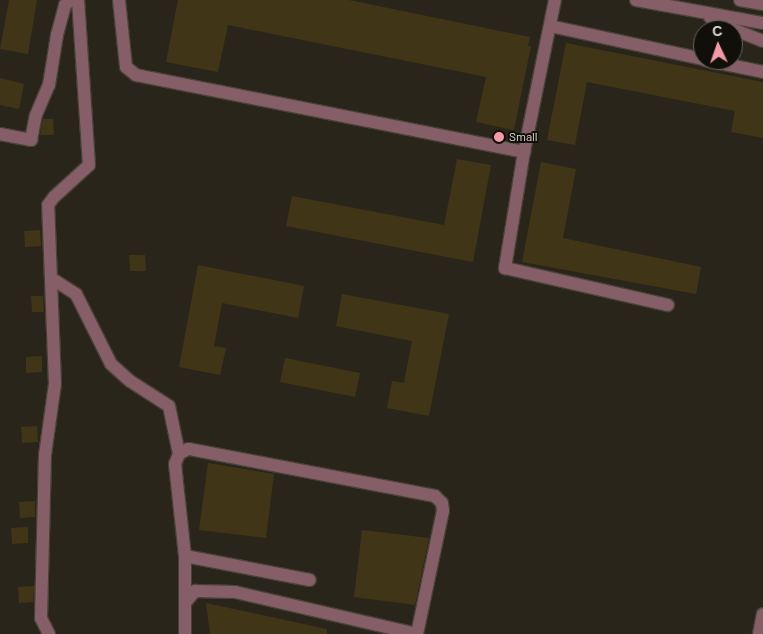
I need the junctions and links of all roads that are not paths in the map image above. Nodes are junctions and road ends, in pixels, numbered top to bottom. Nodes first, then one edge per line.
1 (71, 0) edge
2 (78, 0) edge
3 (119, 0) edge
4 (555, 0) edge
5 (636, 0) edge
6 (740, 0) edge
7 (763, 4) edge
8 (704, 13) junction
9 (763, 23) edge
10 (550, 26) junction
11 (763, 40) edge
12 (693, 58) edge
13 (743, 68) edge
14 (763, 72) edge
15 (0, 134) edge
16 (524, 152) junction
17 (51, 278) junction
18 (668, 305) dead end
19 (179, 454) junction
20 (185, 556) junction
21 (310, 580) dead end
22 (185, 603) junction
23 (763, 614) edge
24 (49, 634) edge
25 (185, 634) edge
26 (759, 634) edge

1 - 15 street
2 - 17 street
3 - 16 street
4 - 10 street
5 - 8 street
6 - 7 street
8 - 9 street
8 - 11 street
10 - 12 street
10 - 16 street
13 - 14 street
16 - 18 street
17 - 19 street
17 - 24 street
19 - 20 street
19 - 22 street
20 - 21 street
20 - 22 street
22 - 25 street
23 - 26 street

